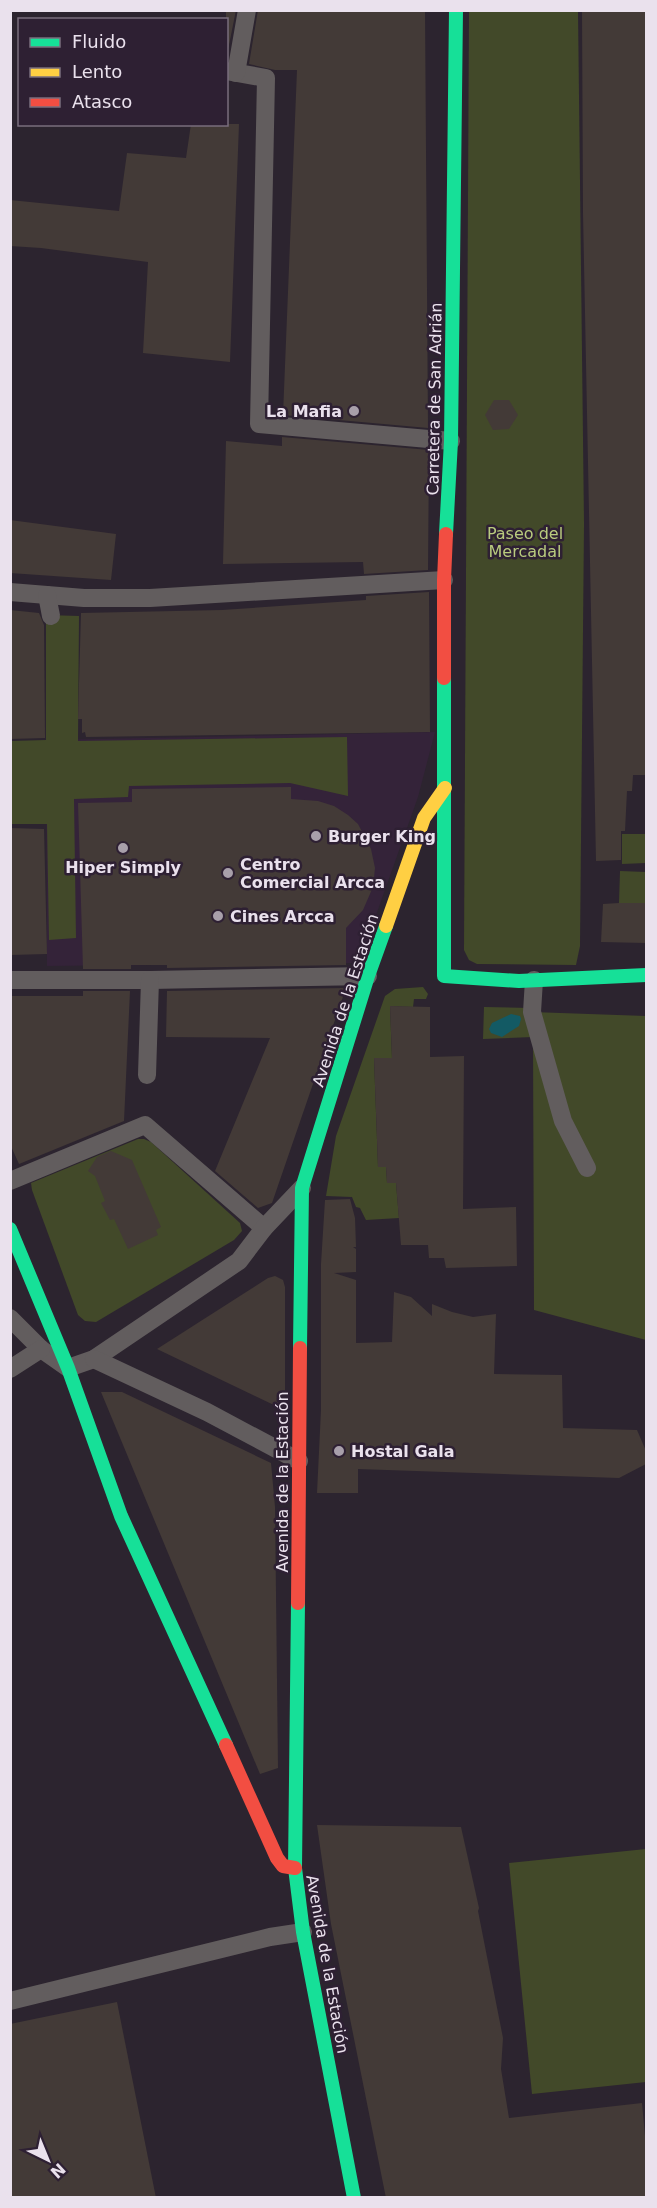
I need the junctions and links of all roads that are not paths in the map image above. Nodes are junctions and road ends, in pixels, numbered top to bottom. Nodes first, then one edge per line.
1 (247, 10) edge
2 (456, 10) edge
3 (231, 72) edge
4 (451, 441) junction
5 (444, 580) junction
6 (10, 592) edge
7 (47, 595) junction
8 (51, 615) dead end
9 (445, 788) junction
10 (646, 975) edge
11 (368, 976) junction
12 (10, 980) edge
13 (150, 980) junction
14 (534, 980) junction
15 (147, 1075) dead end
16 (587, 1168) dead end
17 (10, 1181) edge
18 (302, 1188) junction
19 (264, 1228) junction
20 (10, 1229) edge
21 (10, 1318) edge
22 (41, 1349) junction
23 (94, 1359) junction
24 (68, 1368) junction
25 (10, 1369) edge
26 (299, 1461) junction
27 (296, 1868) junction
28 (303, 1932) junction
29 (10, 2001) edge
30 (354, 2198) edge

1 - 3 street
2 - 4 street, Carretera de San Adrián
3 - 4 street
4 - 5 street, Carretera de San Adrián
5 - 7 street
5 - 9 street, Carretera de San Adrián
6 - 7 street
7 - 8 street
9 - 11 street, Avenida de la Estación
9 - 14 street, Carretera de San Adrián
10 - 14 street
11 - 13 street
11 - 18 street, Avenida de la Estación
12 - 13 street
13 - 15 street
14 - 16 street
17 - 19 street
18 - 19 street
18 - 26 street, Avenida de la Estación
19 - 23 street
20 - 24 street
21 - 22 street
22 - 24 street
22 - 25 street
23 - 24 street
23 - 26 street
24 - 27 street
26 - 27 street, Avenida de la Estación
27 - 28 street, Avenida de la Estación
28 - 29 street
28 - 30 street, Avenida de la Estación

